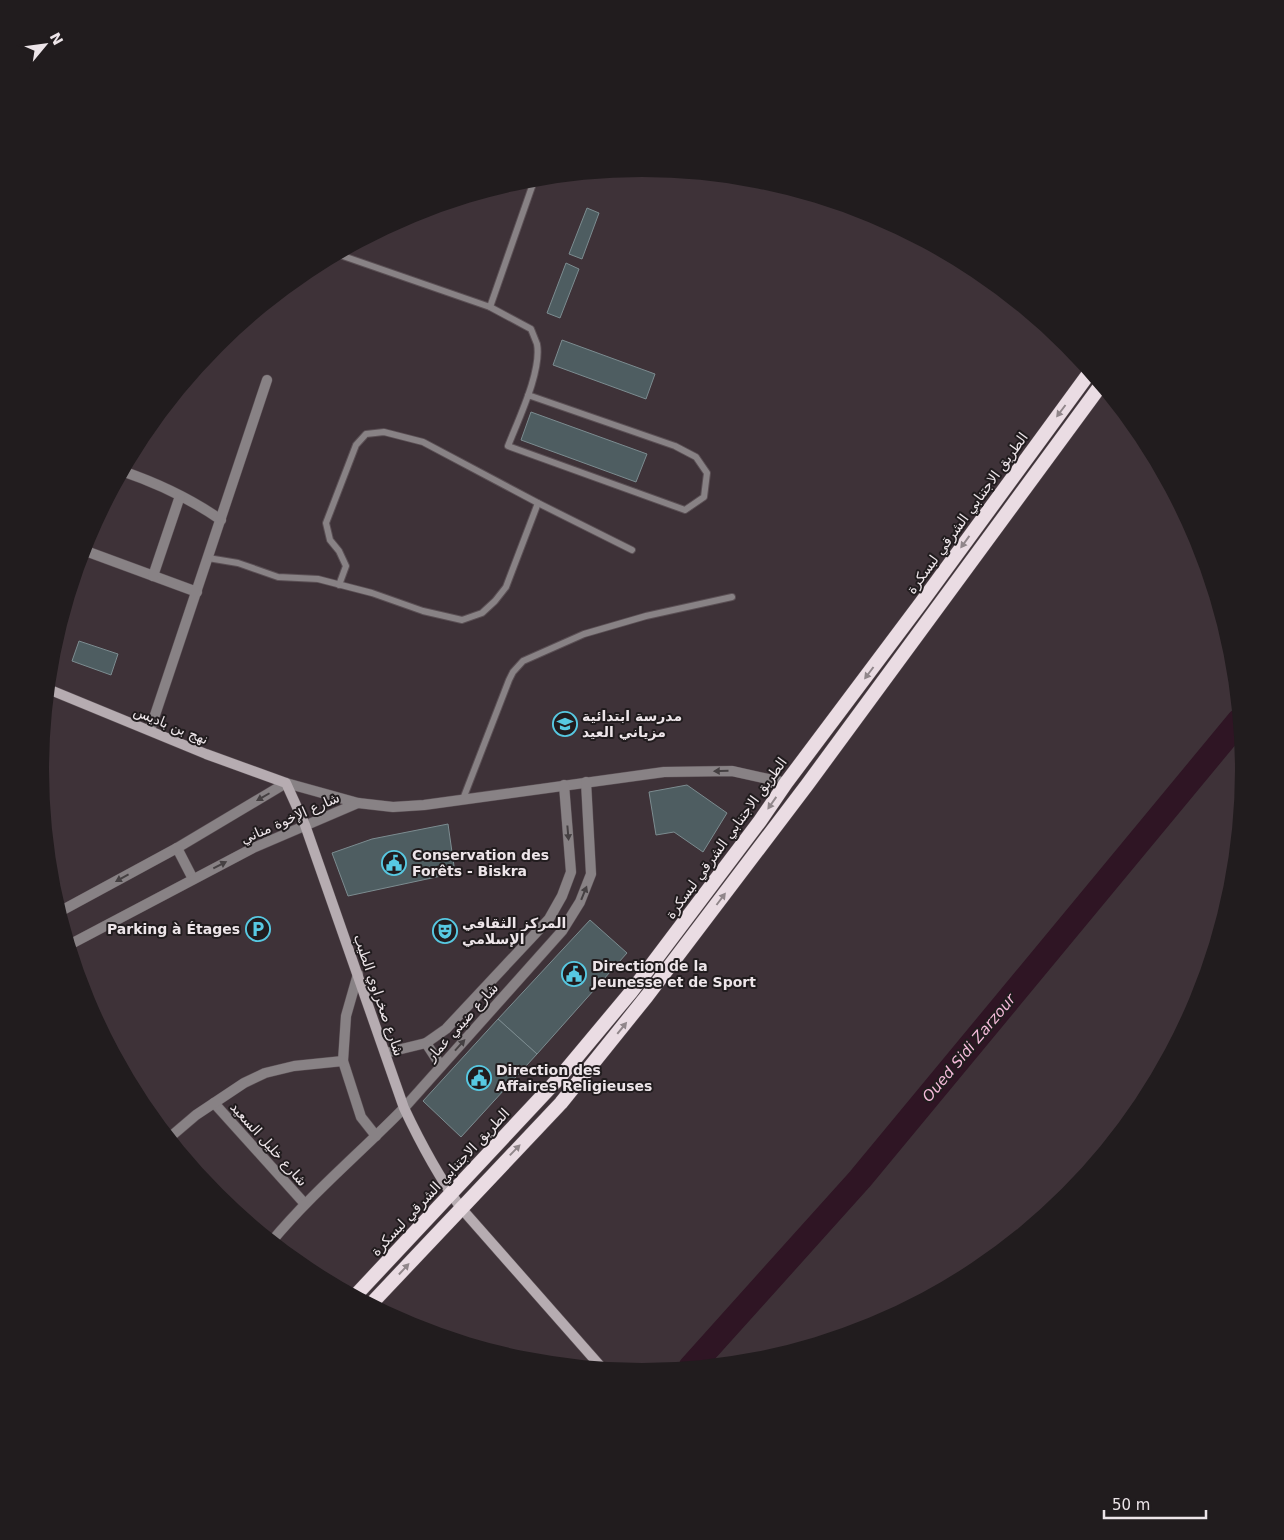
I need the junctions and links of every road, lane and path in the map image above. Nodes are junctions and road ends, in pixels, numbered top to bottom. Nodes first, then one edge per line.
1 (532, 187) edge
2 (344, 256) edge
3 (490, 307) junction
4 (1086, 377) edge
5 (266, 380) dead end
6 (1097, 390) edge
7 (528, 395) junction
8 (128, 473) edge
9 (180, 496) junction
10 (538, 504) junction
11 (221, 520) junction
12 (632, 550) dead end
13 (90, 553) edge
14 (208, 558) junction
15 (153, 576) junction
16 (339, 584) junction
17 (197, 592) junction
18 (732, 597) dead end
19 (54, 692) edge
20 (150, 730) junction
21 (586, 782) junction
22 (286, 783) junction
23 (786, 783) junction
24 (564, 785) junction
25 (462, 799) junction
26 (358, 803) junction
27 (305, 825) junction
28 (177, 848) junction
29 (193, 879) junction
30 (65, 909) edge
31 (549, 919) junction
32 (562, 931) junction
33 (74, 942) edge
34 (358, 974) junction
35 (426, 1043) junction
36 (385, 1053) junction
37 (343, 1061) junction
38 (441, 1066) junction
39 (214, 1104) junction
40 (404, 1108) junction
41 (174, 1134) edge
42 (376, 1136) junction
43 (451, 1194) junction
44 (305, 1204) junction
45 (461, 1208) junction
46 (276, 1237) edge
47 (359, 1291) edge
48 (375, 1300) edge
49 (596, 1361) edge

1 - 3 lane
2 - 3 lane
3 - 7 lane
4 -> 23 highway, الطريق الاجتنابي الشرقي لبسكرة
5 - 11 street
45 -> 6 highway
7 - 7 lane
8 - 9 street
9 - 11 street
9 - 15 street
10 - 12 lane
10 - 16 lane
10 - 16 lane
11 - 14 street
13 - 15 street
14 - 16 lane
14 - 17 street
15 - 17 street
17 - 20 street
18 - 25 lane
19 - 20 main road, نهج بن باديس
20 - 22 main road, نهج بن باديس
23 -> 21 street
21 - 24 street
32 -> 21 street, شارع ضيتي عمار
22 - 26 street, شارع الإخوة مناني
22 - 27 main road, شارع صخراوي الطيب
22 -> 28 street, شارع الإخوة مناني
23 -> 43 highway, الطريق الاجتنابي الشرقي لبسكرة
24 - 25 street
24 -> 31 street
25 - 26 street
26 - 27 street, شارع الإخوة مناني
29 -> 27 street, شارع الإخوة مناني
27 - 34 main road, شارع صخراوي الطيب
28 - 29 street
28 -> 30 street, شارع الإخوة مناني
29 - 33 street, شارع الإخوة مناني
31 - 32 street
31 - 35 street
38 -> 32 street, شارع ضيتي عمار
34 - 36 main road, شارع صخراوي الطيب
34 - 37 street
35 - 36 street
35 - 38 street
36 - 40 main road, شارع صخراوي الطيب
37 - 39 street
37 - 42 street
38 - 40 street, شارع ضيتي عمار
39 - 41 street
39 - 44 street, شارع خليل السعيد
40 - 42 street, شارع ضيتي عمار
40 - 43 main road, شارع صخراوي الطيب
42 - 44 street, شارع ضيتي عمار
43 - 45 main road, شارع صخراوي الطيب
43 - 47 highway, الطريق الاجتنابي الشرقي لبسكرة
44 - 46 street, شارع ضيتي عمار
48 -> 45 highway
45 - 49 main road, شارع صخراوي الطيب

